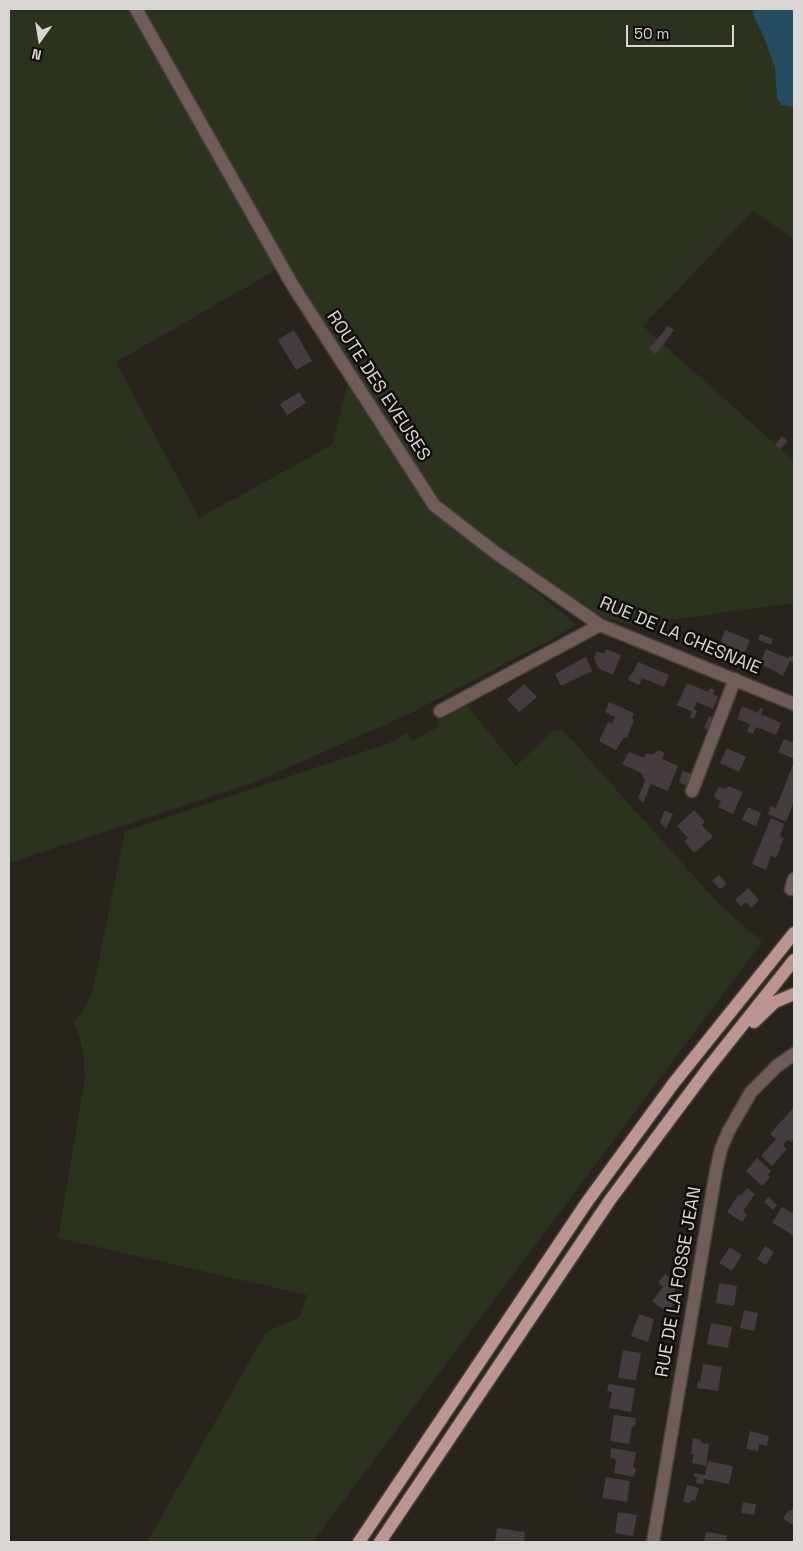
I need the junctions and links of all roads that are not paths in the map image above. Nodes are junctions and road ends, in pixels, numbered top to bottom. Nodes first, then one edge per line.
1 (136, 9) edge
2 (434, 505) joint
3 (600, 625) junction
4 (735, 679) junction
5 (794, 704) edge
6 (440, 711) dead end
7 (692, 791) dead end
8 (794, 933) edge
9 (794, 960) edge
10 (794, 994) edge
11 (794, 1054) edge
12 (698, 1082) junction
13 (359, 1542) edge
14 (380, 1542) edge
15 (653, 1542) edge

1 - 2 street, ROUTE DES EVEUSES
2 - 3 street, RUE DE LA CHESNAIE
3 - 4 street, RUE DE LA CHESNAIE
3 - 6 street
4 - 5 street, RUE DE LA CHESNAIE
4 - 7 street
8 - 13 main road
9 - 12 main road
10 - 12 main road
11 - 15 street, RUE DE LA FOSSE JEAN
12 - 14 main road

